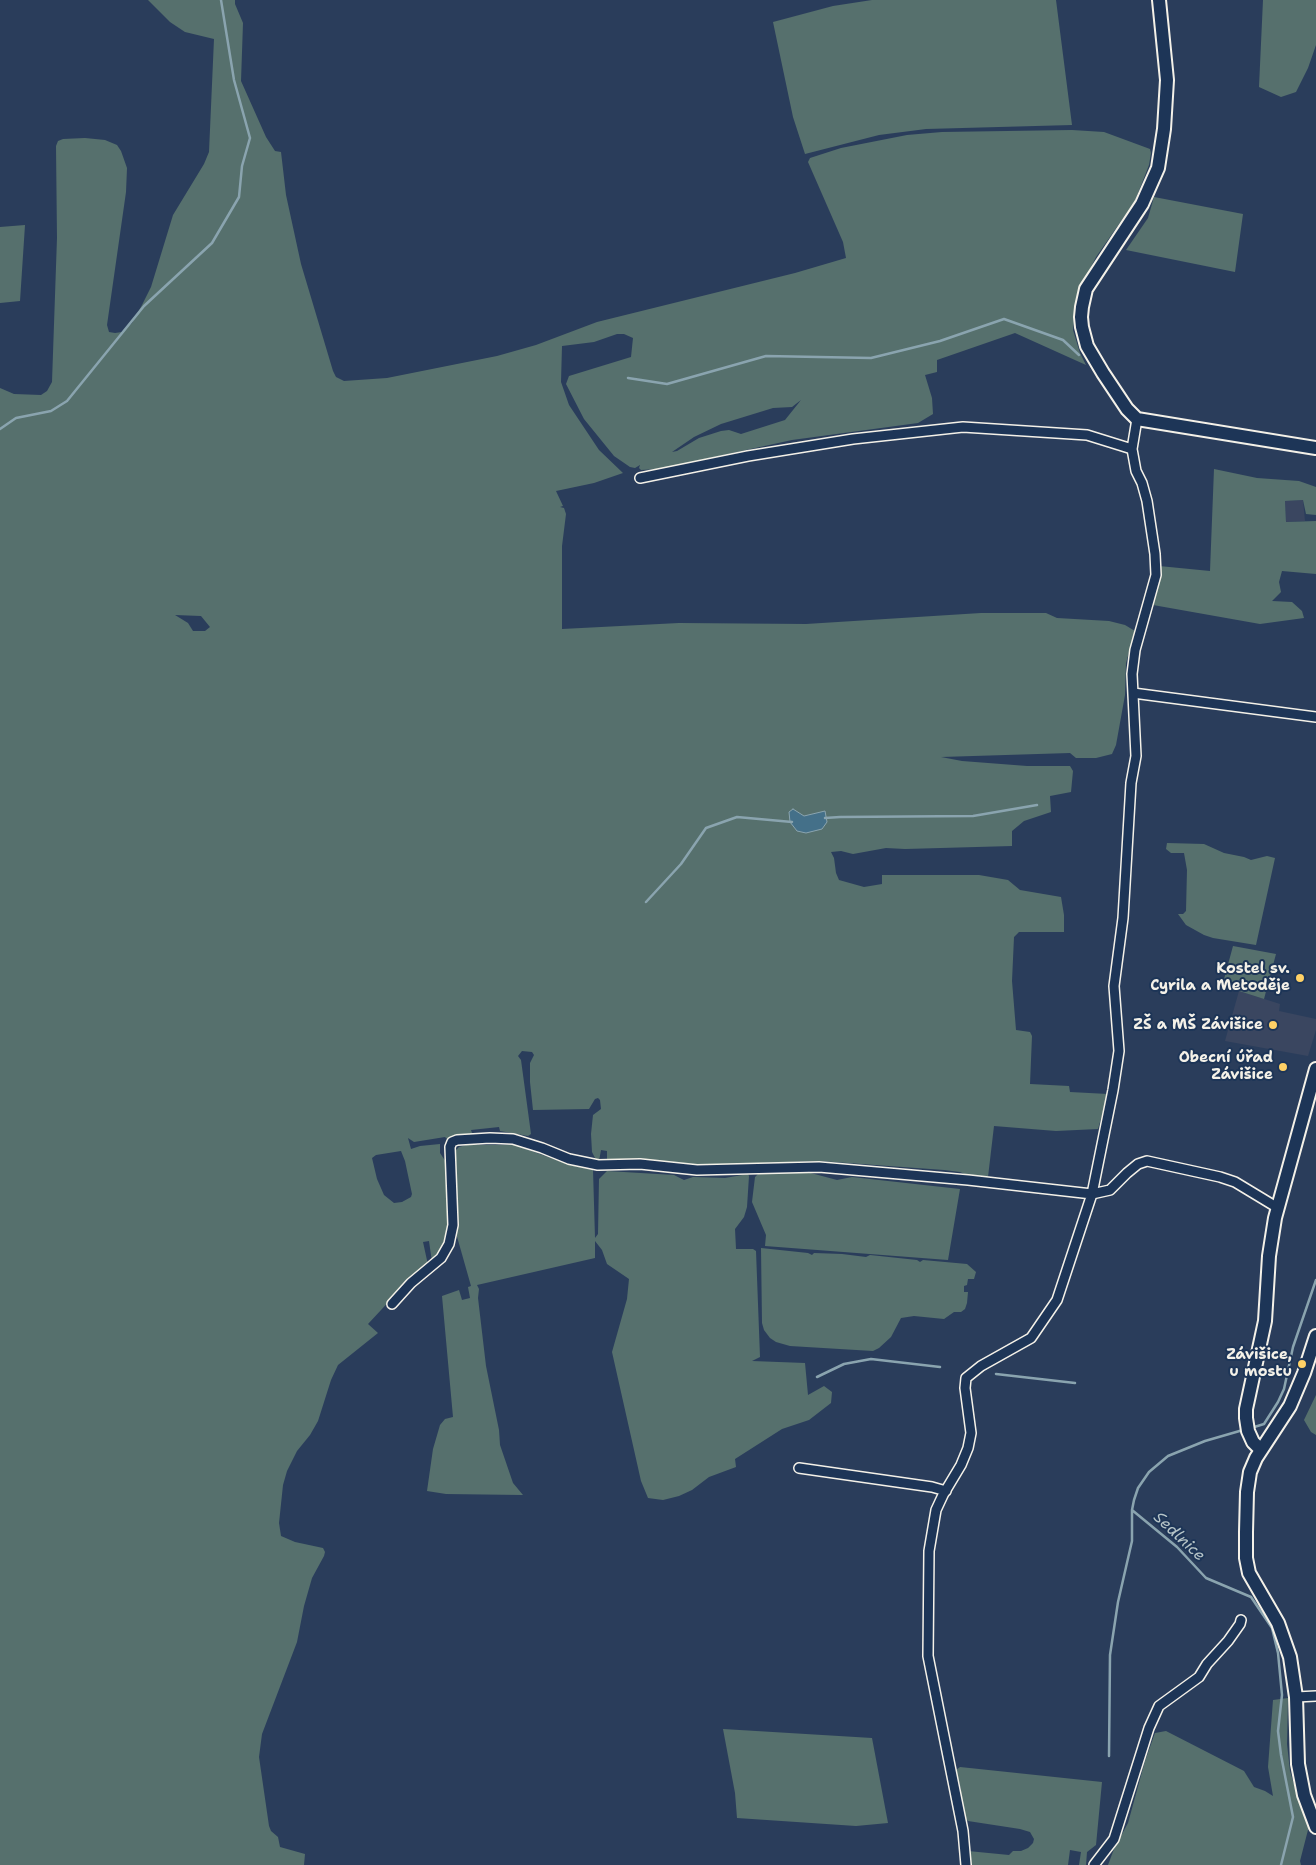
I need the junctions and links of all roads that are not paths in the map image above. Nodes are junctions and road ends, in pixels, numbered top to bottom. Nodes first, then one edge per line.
1 (1159, 0) edge
2 (1137, 419) junction
3 (1316, 448) edge
4 (1132, 449) junction
5 (640, 478) dead end
6 (1133, 693) junction
7 (1316, 716) edge
8 (1316, 1069) edge
9 (1092, 1194) junction
10 (1278, 1208) junction
11 (392, 1304) dead end
12 (1316, 1336) edge
13 (1261, 1450) junction
14 (799, 1468) dead end
15 (946, 1491) junction
16 (1241, 1620) dead end
17 (1316, 1696) edge
18 (1296, 1697) junction
19 (1312, 1807) edge
20 (1316, 1827) edge
21 (966, 1865) edge
22 (1094, 1865) edge

1 - 2 street
2 - 3 street
2 - 4 street
4 - 5 street
4 - 6 street
6 - 7 street
6 - 9 street
8 - 10 street
9 - 10 street
9 - 11 street
9 - 15 street
10 - 13 street
12 - 13 street
13 - 18 street
14 - 15 street
15 - 21 street
16 - 22 street
17 - 18 street
18 - 19 street
19 - 20 street

